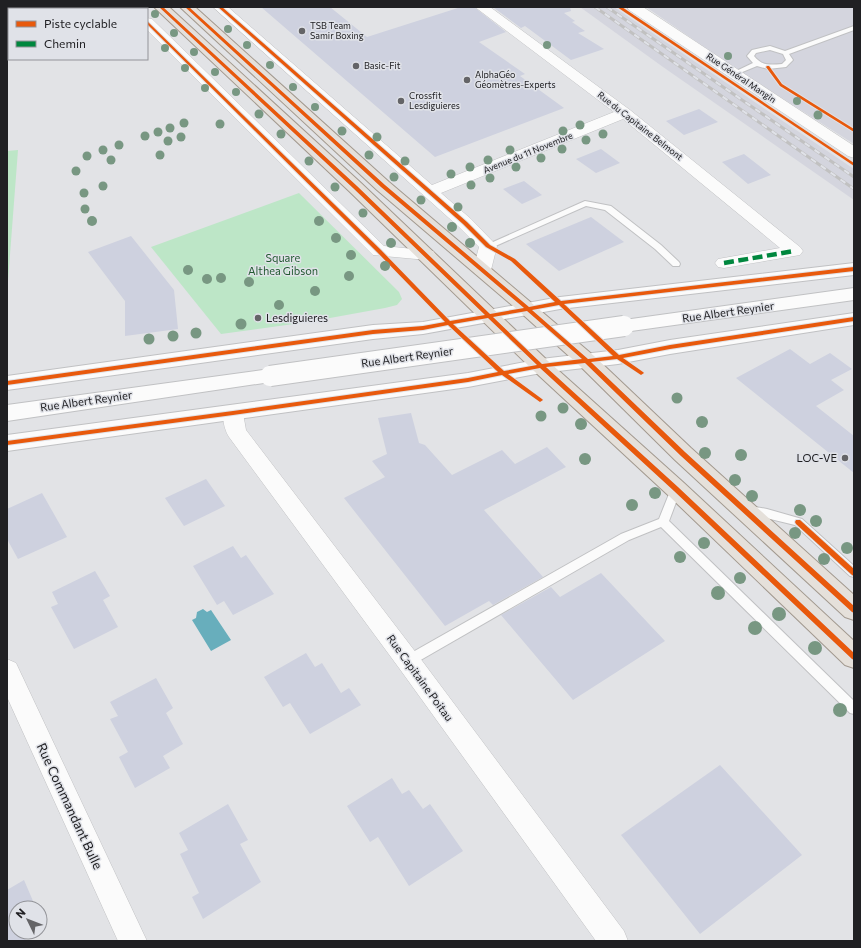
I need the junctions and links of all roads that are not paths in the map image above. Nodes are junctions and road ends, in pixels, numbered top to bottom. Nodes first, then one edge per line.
1 (161, 7) edge
2 (187, 7) edge
3 (220, 7) edge
4 (482, 7) edge
5 (634, 7) edge
6 (148, 23) edge
7 (854, 28) edge
8 (784, 53) junction
9 (757, 64) junction
10 (733, 74) junction
11 (626, 113) junction
12 (854, 153) edge
13 (430, 192) junction
14 (488, 246) junction
15 (427, 255) junction
16 (724, 263) dead end
17 (676, 264) dead end
18 (854, 269) edge
19 (482, 270) junction
20 (854, 294) edge
21 (527, 308) junction
22 (488, 316) junction
23 (854, 319) edge
24 (587, 361) junction
25 (541, 366) junction
26 (7, 382) edge
27 (7, 412) edge
28 (233, 413) junction
29 (7, 443) edge
30 (676, 489) junction
31 (744, 510) junction
32 (663, 522) junction
33 (854, 573) edge
34 (854, 610) edge
35 (854, 657) edge
36 (408, 661) junction
37 (7, 670) edge
38 (854, 709) edge
39 (132, 941) edge
40 (614, 941) edge

1 - 15 main road
2 - 19 main road
3 - 13 street
4 - 11 street, Rue du Capitaine Belmont
5 - 10 street, Rue Général Mangin
6 - 15 street
7 - 8 lane
8 - 9 lane
8 - 9 lane
9 - 10 lane
10 - 12 street, Rue Général Mangin
11 - 13 street, Avenue du 11 Novembre
11 - 16 street, Rue du Capitaine Belmont
13 - 14 street
14 - 17 lane
14 - 19 street
15 - 22 main road
18 - 21 main road
19 - 21 main road
20 - 27 main road, Rue Albert Reynier, bridge
21 - 22 main road
21 - 24 main road
22 - 25 main road
22 - 26 main road
23 - 24 main road
24 - 25 main road
24 - 31 main road
25 - 28 main road
25 - 30 main road
28 - 29 main road
28 - 36 street, Rue Capitaine Poitau
30 - 32 lane
30 - 35 main road
31 - 33 lane
31 - 34 main road
32 - 36 lane
32 - 38 lane
36 - 40 street, Rue Capitaine Poitau
37 - 39 street, Rue Commandant Bulle

